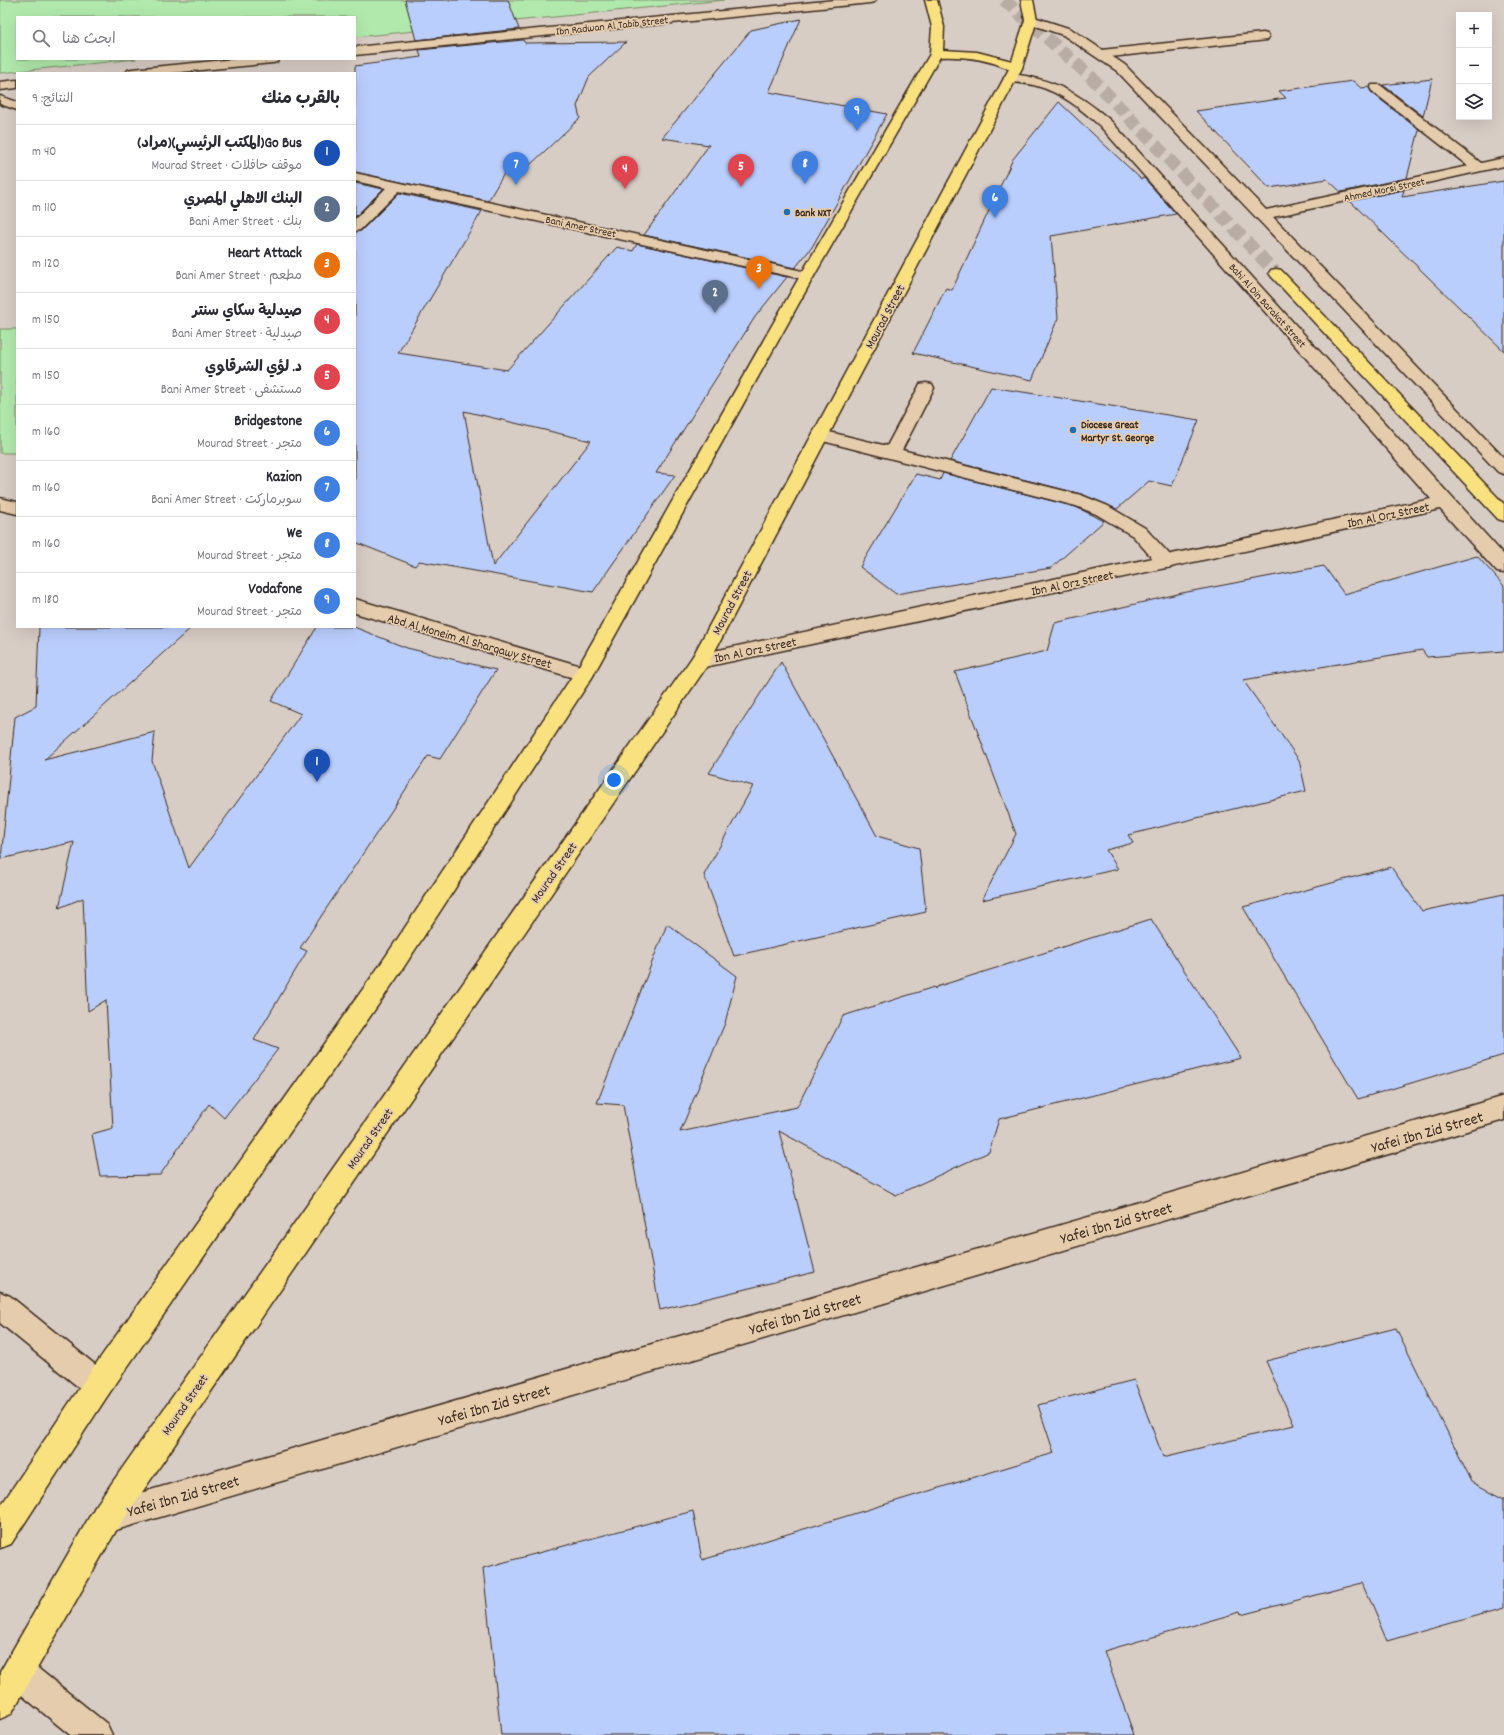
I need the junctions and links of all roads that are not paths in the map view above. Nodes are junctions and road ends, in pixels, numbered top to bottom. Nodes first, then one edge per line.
1 (870, 0) edge
2 (931, 0) edge
3 (1029, 10) edge
4 (1263, 37) dead end
5 (356, 51) edge
6 (936, 54) junction
7 (1101, 54) junction
8 (263, 60) edge
9 (142, 72) edge
10 (1013, 73) junction
11 (16, 84) edge
12 (0, 86) edge
13 (1376, 88) dead end
14 (0, 100) edge
15 (16, 106) edge
16 (1504, 162) edge
17 (1479, 168) junction
18 (356, 177) edge
19 (396, 186) junction
20 (1264, 215) junction
21 (356, 226) edge
22 (1276, 273) tunnel mouth
23 (807, 276) junction
24 (926, 388) dead end
25 (821, 435) junction
26 (892, 452) junction
27 (1504, 468) edge
28 (1444, 502) junction
29 (0, 504) edge
30 (16, 508) edge
31 (1504, 514) edge
32 (1166, 562) junction
33 (1504, 567) edge
34 (356, 606) edge
35 (700, 661) junction
36 (584, 674) junction
37 (1504, 1108) edge
38 (0, 1306) edge
39 (98, 1386) junction
40 (106, 1518) junction
41 (0, 1533) edge
42 (18, 1672) junction
43 (0, 1703) edge
44 (96, 1735) edge

1 - 5 street, Ibn Radwan Al Tabib Street
2 - 6 main road
3 - 7 street
3 - 10 main road, Mourad Street
4 - 7 street
6 - 10 main road
6 - 23 main road
7 - 20 street
8 - 9 street
10 - 25 main road, Mourad Street
10 - 28 street, Bahi Al Din Barakat Street
11 - 12 street
13 - 17 street
14 - 15 street
16 - 17 street, Ahmed Morsi Street
17 - 20 street, Ahmed Morsi Street
18 - 19 street, Bani Amer Street
19 - 21 street
19 - 23 street, Bani Amer Street
20 - 27 street
22 - 31 main road
23 - 36 main road
24 - 26 street
25 - 26 street
25 - 35 main road, Mourad Street
26 - 32 street
28 - 32 street, Ibn Al Orz Street
28 - 33 street, Bahi Al Din Barakat Street
29 - 30 street
32 - 35 street, Ibn Al Orz Street
34 - 36 street, Abd Al Moneim Al Sharqawy Street
35 - 40 main road, Mourad Street
36 - 39 main road
37 - 40 street, Yafei Ibn Zid Street
38 - 39 street
39 - 41 main road
40 - 42 main road, Mourad Street
42 - 43 main road, Mourad Street
42 - 44 street

